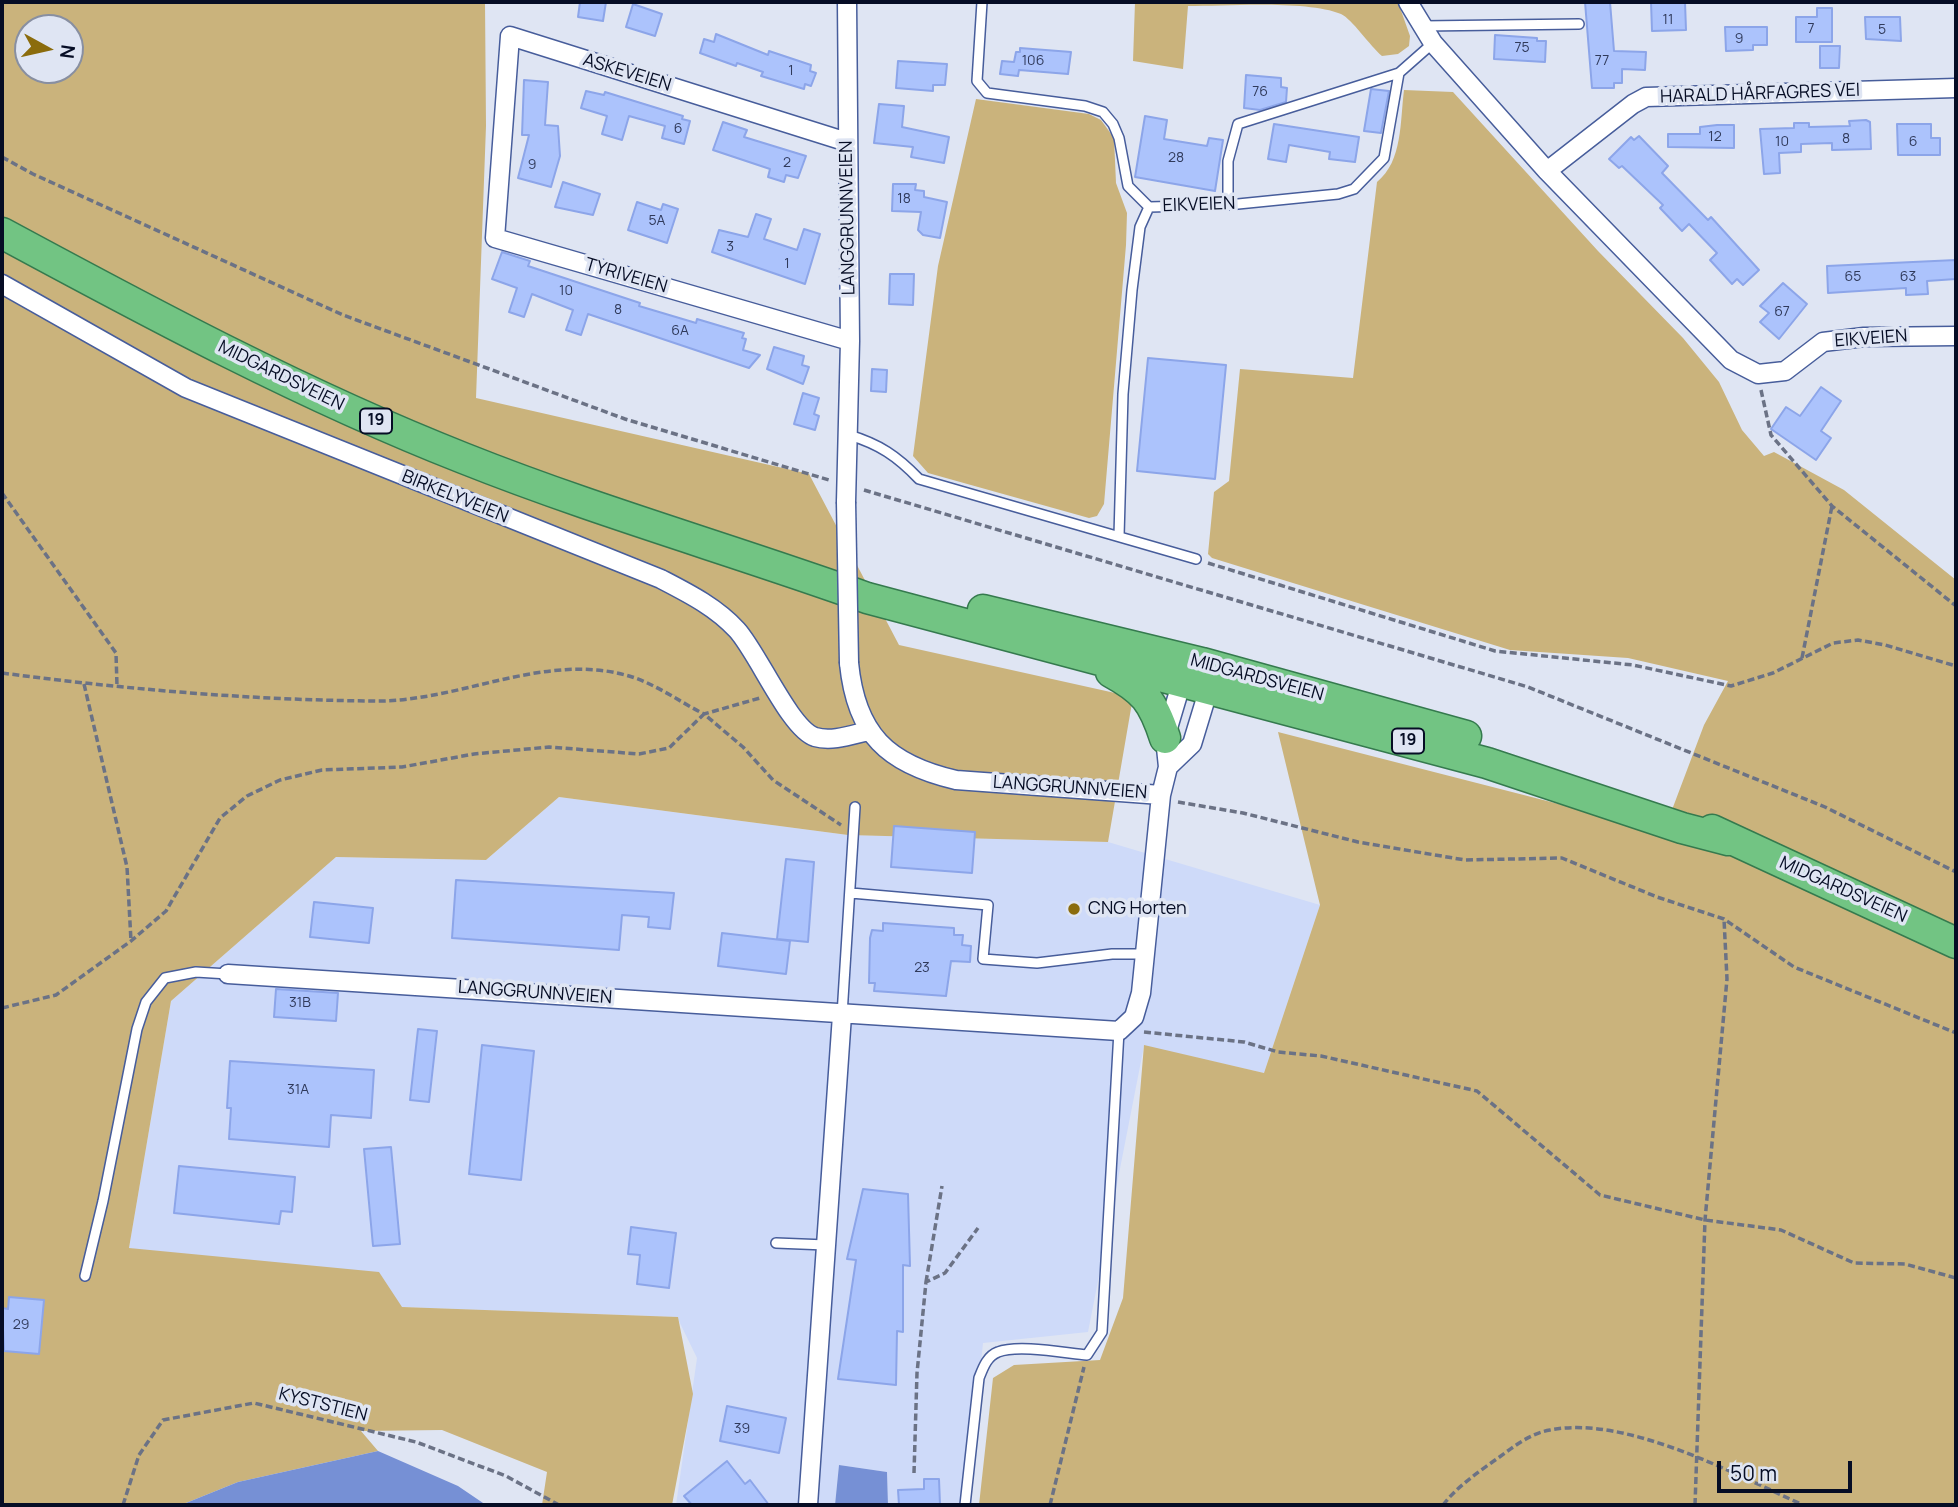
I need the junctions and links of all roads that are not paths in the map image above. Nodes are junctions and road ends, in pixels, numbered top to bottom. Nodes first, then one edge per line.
1 (847, 2) edge
2 (982, 2) edge
3 (1409, 2) edge
4 (1578, 24) dead end
5 (1421, 26) junction
6 (1433, 43) junction
7 (1398, 73) junction
8 (1956, 88) edge
9 (847, 142) junction
10 (502, 143) joint
11 (1547, 171) junction
12 (1228, 205) junction
13 (1149, 207) junction
14 (2, 233) edge
15 (2, 284) edge
16 (1956, 336) edge
17 (850, 341) junction
18 (849, 435) junction
19 (1119, 536) junction
20 (1196, 559) road end
21 (771, 564) junction
22 (1083, 657) junction
23 (1198, 677) junction
24 (868, 731) junction
25 (1165, 738) junction
26 (1168, 767) junction
27 (1161, 794) junction
28 (855, 807) dead end
29 (851, 893) junction
30 (1956, 943) edge
31 (1144, 954) junction
32 (228, 974) joint
33 (842, 1015) junction
34 (1119, 1031) junction
35 (776, 1243) dead end
36 (826, 1245) junction
37 (85, 1276) dead end
38 (808, 1505) edge
39 (965, 1505) edge

1 - 9 street, LANGGRUNNVEIEN
2 - 13 lane, EIKVEIEN
3 - 5 street
4 - 5 lane
5 - 6 street
6 - 7 lane
6 - 11 street
7 - 12 lane
7 - 12 lane, EIKVEIEN
8 - 11 street, HARALD HÅRFAGRES VEI
9 - 10 street, ASKEVEIEN
9 - 17 street, LANGGRUNNVEIEN
10 - 17 street, TYRIVEIEN
11 - 16 street, EIKVEIEN
12 - 13 lane, EIKVEIEN
13 - 19 lane
14 - 21 highway, MIDGARDSVEIEN / 19
15 - 24 street, BIRKELYVEIEN
17 - 18 street, LANGGRUNNVEIEN
18 - 19 lane
18 - 24 street, LANGGRUNNVEIEN, bridge
19 - 20 lane
21 - 22 highway, MIDGARDSVEIEN / 19
21 - 23 highway, MIDGARDSVEIEN / 19
22 - 23 highway, MIDGARDSVEIEN / 19
22 - 25 highway, 19
23 - 25 street, LANGGRUNNVEIEN
23 - 26 street, LANGGRUNNVEIEN
23 - 30 highway, MIDGARDSVEIEN / 19
24 - 27 street, LANGGRUNNVEIEN
25 - 26 street, LANGGRUNNVEIEN
26 - 27 street, LANGGRUNNVEIEN
27 - 31 street, LANGGRUNNVEIEN
28 - 29 lane
29 - 31 lane
29 - 33 lane
31 - 34 street, LANGGRUNNVEIEN
32 - 33 street, LANGGRUNNVEIEN
32 - 37 lane
33 - 34 street, LANGGRUNNVEIEN
33 - 36 street
34 - 39 lane
35 - 36 lane
36 - 38 street

